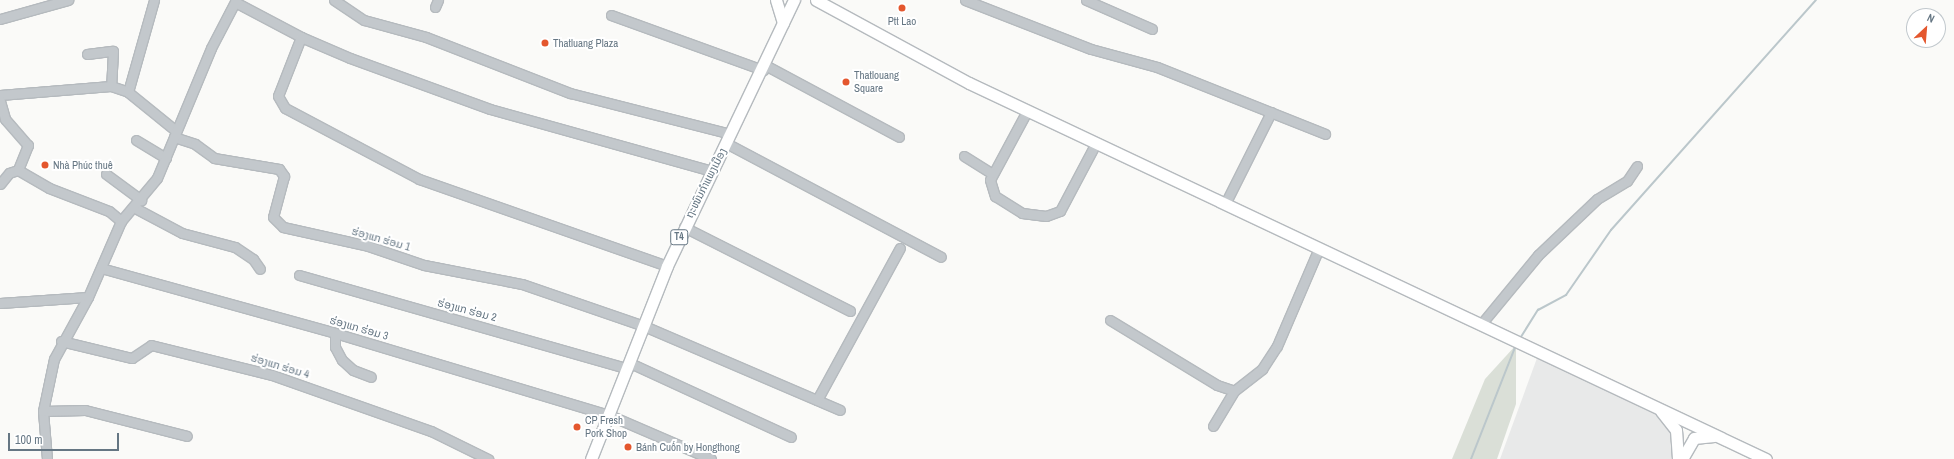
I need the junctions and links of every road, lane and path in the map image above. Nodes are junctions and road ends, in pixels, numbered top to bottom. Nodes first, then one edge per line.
1 (68, 0) edge
2 (154, 0) edge
3 (334, 0) edge
4 (776, 0) edge
5 (794, 0) edge
6 (816, 0) edge
7 (965, 0) edge
8 (1086, 0) edge
9 (236, 1) edge
10 (1105, 4) edge
11 (611, 15) dead end
12 (0, 19) edge
13 (783, 23) junction
14 (1152, 29) dead end
15 (301, 37) junction
16 (87, 54) dead end
17 (764, 68) junction
18 (111, 86) junction
19 (128, 92) junction
20 (0, 96) edge
21 (0, 100) edge
22 (1027, 111) junction
23 (1271, 112) junction
24 (3, 119) edge
25 (175, 134) junction
26 (1325, 134) dead end
27 (899, 137) dead end
28 (729, 139) junction
29 (136, 140) dead end
30 (1096, 143) junction
31 (964, 156) dead end
32 (166, 158) junction
33 (1637, 166) dead end
34 (18, 170) junction
35 (712, 171) junction
36 (991, 173) junction
37 (106, 174) dead end
38 (0, 184) edge
39 (141, 200) junction
40 (1225, 204) junction
41 (135, 208) junction
42 (121, 221) junction
43 (684, 227) junction
44 (900, 248) dead end
45 (1319, 248) junction
46 (941, 257) dead end
47 (667, 266) junction
48 (101, 268) junction
49 (260, 269) dead end
50 (299, 275) dead end
51 (88, 298) junction
52 (0, 303) edge
53 (850, 311) dead end
54 (1110, 320) dead end
55 (1482, 323) junction
56 (644, 326) junction
57 (335, 333) junction
58 (61, 342) junction
59 (629, 366) junction
60 (371, 377) dead end
61 (1234, 391) junction
62 (1637, 396) junction
63 (817, 400) junction
64 (840, 410) dead end
65 (43, 411) junction
66 (610, 415) junction
67 (1213, 426) dead end
68 (187, 436) dead end
69 (791, 437) dead end
70 (1732, 442) junction
71 (47, 459) edge
72 (488, 459) edge
73 (592, 459) edge
74 (711, 459) edge
75 (1678, 459) edge
76 (1682, 459) edge
77 (1766, 459) edge

1 - 12 street
2 - 19 street
3 - 28 street
4 - 13 main road
5 - 13 main road, ຖະໜົນກຳແພງເມືອງ / T4
6 - 22 main road
7 - 23 street
8 - 10 street
9 - 15 street
9 - 25 street
10 - 14 street
11 - 17 street
13 - 17 main road, ຖະໜົນກຳແພງເມືອງ / T4
15 - 35 street
15 - 47 street
16 - 18 street
17 - 27 street
17 - 28 main road, ຖະໜົນກຳແພງເມືອງ / T4
18 - 19 street
18 - 20 street
19 - 25 street
21 - 24 street
22 - 30 main road
22 - 36 street
23 - 26 street
23 - 40 street
24 - 34 street
25 - 32 street
25 - 56 street, ຮ່ອງແກ ຮ່ອມ 1
28 - 35 main road, ຖະໜົນກຳແພງເມືອງ / T4
28 - 46 street
29 - 32 street
30 - 36 street
30 - 40 main road
31 - 36 street
32 - 39 street
33 - 55 street
34 - 38 street
34 - 42 street
35 - 43 main road, ຖະໜົນກຳແພງເມືອງ / T4
37 - 39 street
39 - 41 street
40 - 45 main road
41 - 42 street
41 - 49 street
42 - 48 street
43 - 47 main road, ຖະໜົນກຳແພງເມືອງ / T4
43 - 53 street
44 - 63 street
45 - 55 main road
45 - 61 street
47 - 56 main road, ຖະໜົນກຳແພງເມືອງ / T4
48 - 51 street
48 - 57 street, ຮ່ອງແກ ຮ່ອມ 3
50 - 59 street, ຮ່ອງແກ ຮ່ອມ 2
51 - 52 street
51 - 58 street
54 - 61 street
55 - 62 main road
56 - 59 main road, ຖະໜົນກຳແພງເມືອງ / T4
56 - 63 street
57 - 60 street
57 - 66 street, ຮ່ອງແກ ຮ່ອມ 3
58 - 65 street
58 - 72 street, ຮ່ອງແກ ຮ່ອມ 4
59 - 66 main road, ຖະໜົນກຳແພງເມືອງ / T4
59 - 69 street, ຮ່ອງແກ ຮ່ອມ 2
61 - 67 street
62 - 70 main road
62 - 75 main road
63 - 64 street
65 - 68 street
65 - 71 street
66 - 73 main road, ຖະໜົນກຳແພງເມືອງ / T4
66 - 74 street, ຮ່ອງແກ ຮ່ອມ 3
70 - 76 main road
70 - 77 main road

